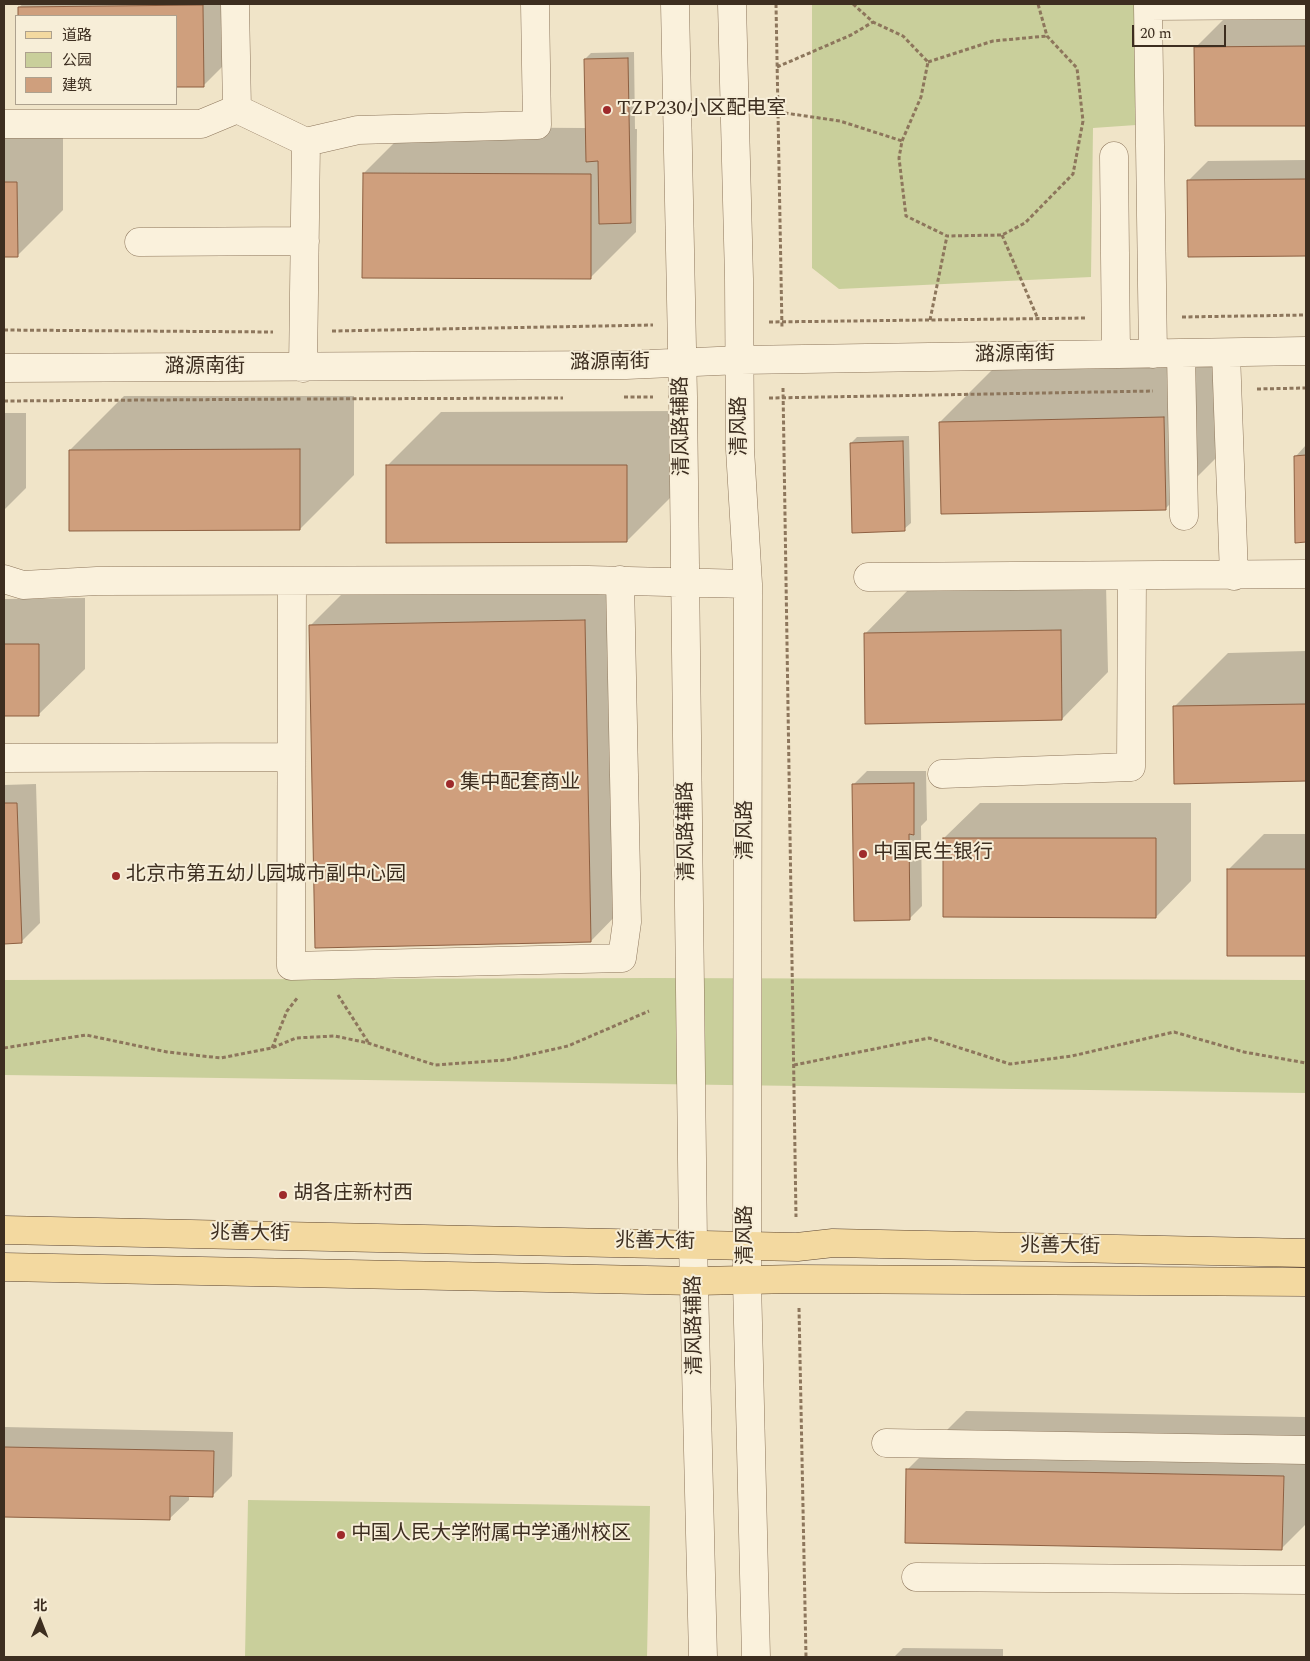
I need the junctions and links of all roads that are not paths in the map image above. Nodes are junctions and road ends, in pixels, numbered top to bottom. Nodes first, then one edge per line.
1 (234, 4) edge
2 (535, 4) edge
3 (675, 4) edge
4 (732, 4) edge
5 (1306, 5) edge
6 (237, 109) junction
7 (4, 124) edge
8 (306, 142) junction
9 (1114, 156) dead end
10 (305, 241) junction
11 (139, 242) dead end
12 (1306, 352) edge
13 (1226, 353) junction
14 (1116, 354) junction
15 (1153, 354) junction
16 (1181, 354) junction
17 (741, 360) junction
18 (682, 363) junction
19 (4, 368) edge
20 (303, 368) junction
21 (1184, 516) dead end
22 (1306, 574) edge
23 (1132, 576) junction
24 (1234, 576) junction
25 (868, 577) dead end
26 (4, 579) edge
27 (620, 580) junction
28 (292, 581) junction
29 (685, 584) junction
30 (748, 584) junction
31 (4, 758) edge
32 (290, 758) junction
33 (942, 774) dead end
34 (4, 1230) edge
35 (693, 1243) junction
36 (747, 1244) junction
37 (1306, 1253) edge
38 (4, 1267) edge
39 (695, 1281) junction
40 (747, 1281) junction
41 (1306, 1282) edge
42 (886, 1443) dead end
43 (1306, 1450) edge
44 (916, 1577) dead end
45 (1306, 1580) edge
46 (702, 1657) edge
47 (756, 1657) edge

1 - 6 street
2 - 8 street
3 - 18 street, 清风路辅路
4 - 17 street, 清风路
5 - 15 street
6 - 7 street
6 - 8 street
8 - 10 street
9 - 14 street
10 - 11 street
10 - 20 street
12 - 13 street, 潞源南街
13 - 16 street, 潞源南街
13 - 24 street
14 - 15 street, 潞源南街
14 - 17 street, 潞源南街
15 - 16 street, 潞源南街
16 - 21 street
17 - 18 street, 潞源南街
17 - 30 street, 清风路
18 - 20 street, 潞源南街
18 - 29 street, 清风路辅路
19 - 20 street, 潞源南街
22 - 24 street
23 - 24 street
23 - 25 street
23 - 33 street
26 - 28 street
27 - 28 street
27 - 29 street
27 - 32 street
28 - 32 street
29 - 30 street
29 - 35 street, 清风路辅路
30 - 36 street, 清风路
31 - 32 street
34 - 35 main road, 兆善大街
35 - 36 main road, 兆善大街
35 - 39 street, 清风路辅路
36 - 37 main road, 兆善大街
36 - 40 street, 清风路
38 - 39 main road, 兆善大街
39 - 40 main road, 兆善大街
39 - 46 street, 清风路辅路
40 - 41 main road, 兆善大街
40 - 47 street, 清风路
42 - 43 street
44 - 45 street

